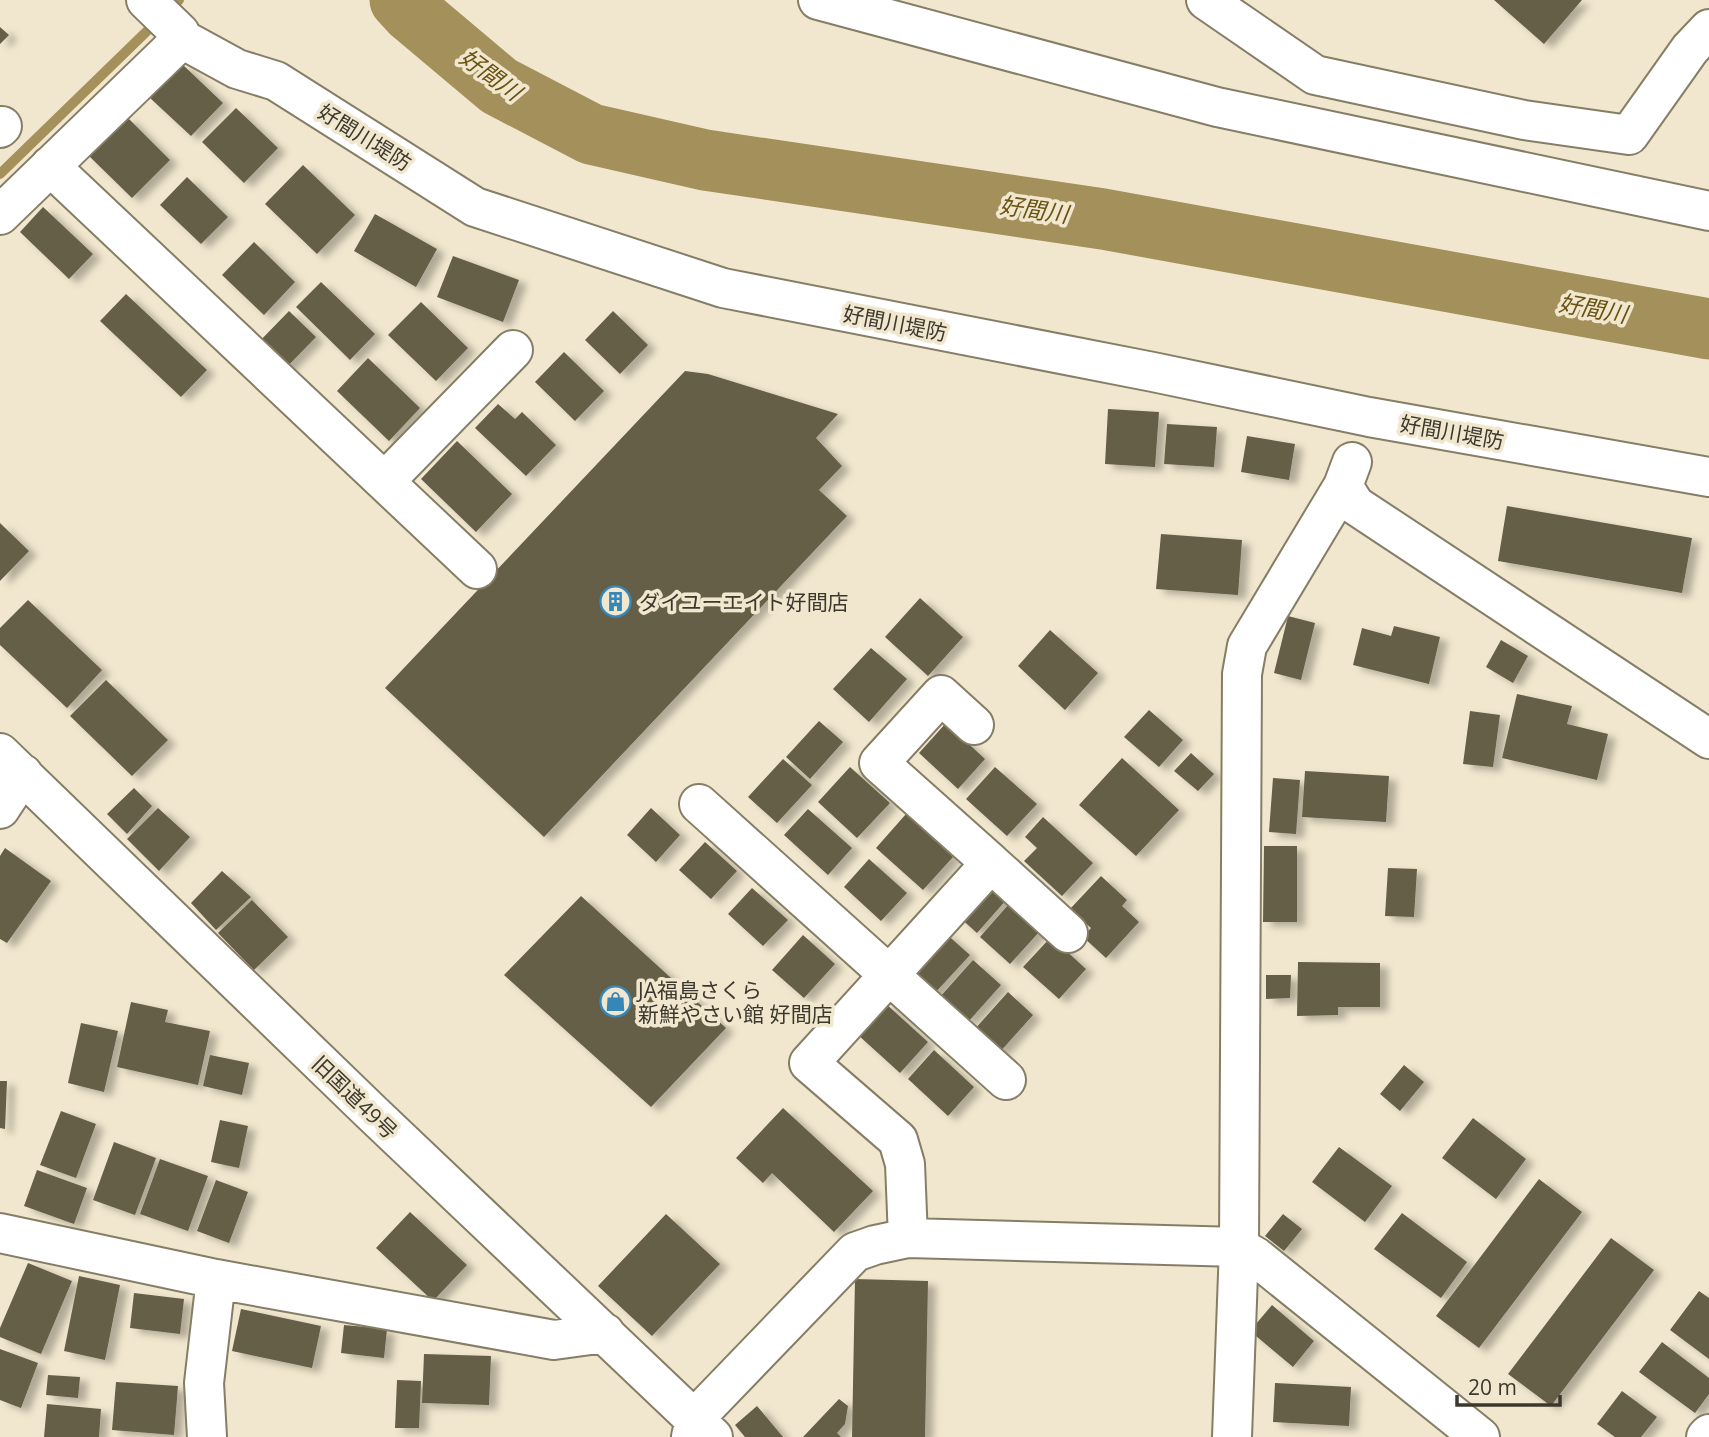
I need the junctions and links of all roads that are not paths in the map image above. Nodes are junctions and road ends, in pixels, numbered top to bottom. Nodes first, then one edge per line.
1 (146, 0) edge
2 (818, 0) edge
3 (1206, 0) edge
4 (1709, 29) edge
5 (181, 36) junction
6 (50, 166) junction
7 (1709, 211) edge
8 (0, 215) edge
9 (513, 350) dead end
10 (1709, 477) edge
11 (385, 481) junction
12 (477, 569) dead end
13 (974, 725) dead end
14 (1709, 738) edge
15 (12, 764) edge
16 (699, 804) dead end
17 (0, 809) edge
18 (991, 863) junction
19 (1068, 933) dead end
20 (889, 975) junction
21 (1006, 1080) dead end
22 (0, 1233) edge
23 (908, 1238) junction
24 (1239, 1247) junction
25 (216, 1279) junction
26 (606, 1334) junction
27 (700, 1431) edge
28 (206, 1437) edge
29 (1232, 1437) edge
30 (1480, 1437) edge

1 - 5 street, 好間川堤防
2 - 7 street
3 - 4 street
5 - 6 street
5 - 10 street, 好間川堤防
6 - 8 street
6 - 11 street
9 - 11 street
11 - 12 street
13 - 18 street
14 - 24 street
15 - 17 street
15 - 26 street, 旧国道49号
16 - 20 street
18 - 19 street
18 - 20 street
20 - 21 street
20 - 23 street
22 - 25 street
23 - 24 street
23 - 27 street
24 - 29 street
24 - 30 street
25 - 26 street
25 - 28 street
26 - 27 street, 旧国道49号

